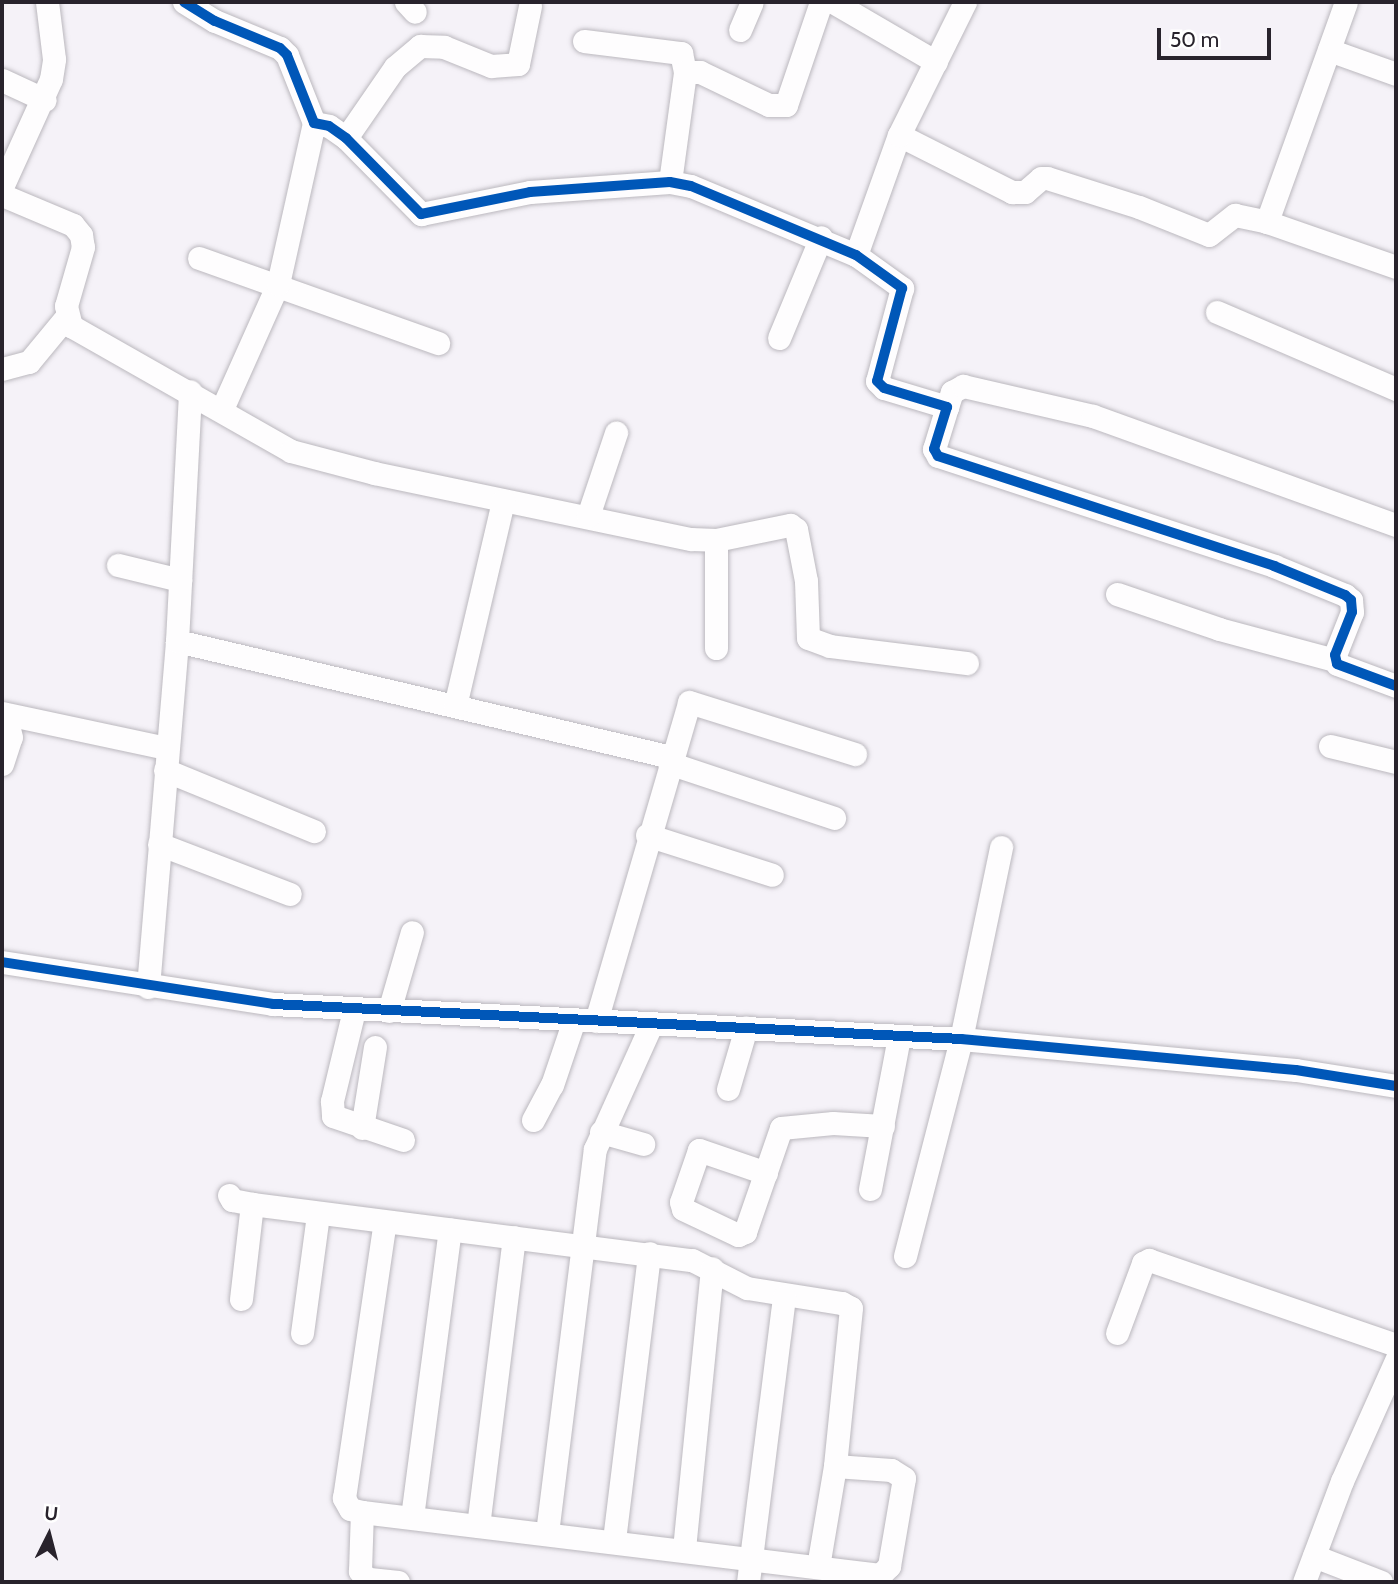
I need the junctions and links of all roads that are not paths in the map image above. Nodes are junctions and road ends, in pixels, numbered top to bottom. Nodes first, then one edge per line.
1 (47, 2) edge
2 (184, 2) edge
3 (752, 2) edge
4 (821, 2) edge
5 (833, 2) edge
6 (965, 2) edge
7 (1346, 2) edge
8 (530, 6) dead end
9 (740, 30) dead end
10 (584, 41) dead end
11 (1329, 50) junction
12 (936, 62) junction
13 (685, 72) junction
14 (1396, 74) edge
15 (2, 80) edge
16 (44, 100) junction
17 (314, 123) junction
18 (899, 135) junction
19 (346, 138) junction
20 (670, 182) junction
21 (2, 187) edge
22 (2, 195) edge
23 (1267, 222) junction
24 (821, 237) junction
25 (856, 255) junction
26 (199, 258) dead end
27 (1396, 267) edge
28 (278, 284) junction
29 (1217, 312) dead end
30 (66, 316) junction
31 (779, 338) dead end
32 (438, 343) dead end
33 (2, 369) edge
34 (1396, 389) edge
35 (190, 391) junction
36 (947, 408) junction
37 (222, 409) junction
38 (616, 433) dead end
39 (503, 501) junction
40 (588, 516) junction
41 (1396, 525) edge
42 (716, 540) junction
43 (118, 565) dead end
44 (180, 580) junction
45 (1117, 594) dead end
46 (177, 642) junction
47 (716, 648) dead end
48 (1335, 660) junction
49 (967, 663) dead end
50 (1396, 686) edge
51 (455, 706) junction
52 (4, 715) edge
53 (1330, 746) dead end
54 (855, 754) dead end
55 (166, 759) junction
56 (670, 760) junction
57 (1396, 762) edge
58 (2, 764) edge
59 (834, 818) dead end
60 (314, 831) dead end
61 (647, 835) junction
62 (159, 844) junction
63 (1001, 847) dead end
64 (772, 875) dead end
65 (290, 894) dead end
66 (412, 932) dead end
67 (2, 962) edge
68 (148, 987) junction
69 (354, 1010) junction
70 (389, 1011) junction
71 (585, 1021) junction
72 (652, 1023) junction
73 (746, 1028) junction
74 (899, 1037) junction
75 (961, 1039) junction
76 (375, 1047) dead end
77 (1396, 1086) edge
78 (728, 1089) dead end
79 (533, 1120) dead end
80 (883, 1126) junction
81 (362, 1128) junction
82 (601, 1132) junction
83 (403, 1140) dead end
84 (643, 1144) dead end
85 (765, 1173) dead end
86 (870, 1189) dead end
87 (229, 1195) dead end
88 (252, 1205) junction
89 (318, 1214) junction
90 (386, 1222) junction
91 (450, 1230) junction
92 (514, 1237) junction
93 (584, 1243) junction
94 (649, 1253) junction
95 (905, 1256) dead end
96 (712, 1268) junction
97 (784, 1297) junction
98 (241, 1298) dead end
99 (302, 1333) dead end
100 (1117, 1333) dead end
101 (1396, 1345) edge
102 (1395, 1368) edge
103 (835, 1466) junction
104 (362, 1512) junction
105 (412, 1517) junction
106 (478, 1526) junction
107 (547, 1533) junction
108 (614, 1540) junction
109 (684, 1549) junction
110 (1314, 1556) junction
111 (751, 1559) junction
112 (818, 1567) junction
113 (398, 1582) edge
114 (748, 1582) edge
115 (1304, 1582) edge
116 (1381, 1582) edge

1 - 16 street
2 - 17 street
3 - 9 street
4 - 13 street
5 - 12 street
6 - 12 street
7 - 11 street
8 - 19 street
10 - 13 street
11 - 14 street
11 - 23 street
12 - 18 street
13 - 20 street
15 - 16 street
16 - 21 street
17 - 19 street
17 - 28 street
18 - 23 street
18 - 25 street
19 - 20 street
20 - 24 street
22 - 30 street
23 - 27 street
24 - 25 street
24 - 31 street
25 - 36 street
26 - 28 street
28 - 32 street
28 - 37 street
29 - 34 street
30 - 33 street
30 - 35 street
35 - 37 street
35 - 44 street
36 - 41 street
36 - 48 street
37 - 39 street
38 - 40 street
39 - 40 street
39 - 51 street
40 - 42 street
42 - 47 street
42 - 49 street
43 - 44 street
44 - 46 street
45 - 48 street
46 - 51 street
46 - 55 street
48 - 50 street
51 - 56 street
52 - 55 street
52 - 58 street
53 - 57 street
54 - 56 street
55 - 60 street
55 - 62 street
56 - 59 street
56 - 61 street
61 - 64 street
61 - 71 street
62 - 65 street
62 - 68 street
63 - 75 street
66 - 70 street
67 - 68 street
68 - 69 street
69 - 70 street
69 - 81 street
70 - 71 street
71 - 72 street
71 - 79 street
72 - 73 street
72 - 82 street
73 - 74 street
73 - 78 street
74 - 75 street
74 - 80 street
75 - 77 street
75 - 95 street
76 - 81 street
80 - 85 street
80 - 86 street
81 - 83 street
82 - 84 street
82 - 93 street
87 - 88 street
88 - 89 street
88 - 98 street
89 - 90 street
89 - 99 street
90 - 91 street
90 - 104 street
91 - 92 street
91 - 105 street
92 - 93 street
92 - 106 street
93 - 94 street
93 - 107 street
94 - 96 street
94 - 108 street
96 - 97 street
96 - 109 street
97 - 103 street
97 - 111 street
100 - 101 street
102 - 110 street
103 - 112 street
103 - 112 street
104 - 105 street
104 - 113 street
105 - 106 street
106 - 107 street
107 - 108 street
108 - 109 street
109 - 111 street
110 - 115 street
110 - 116 street
111 - 112 street
111 - 114 street

